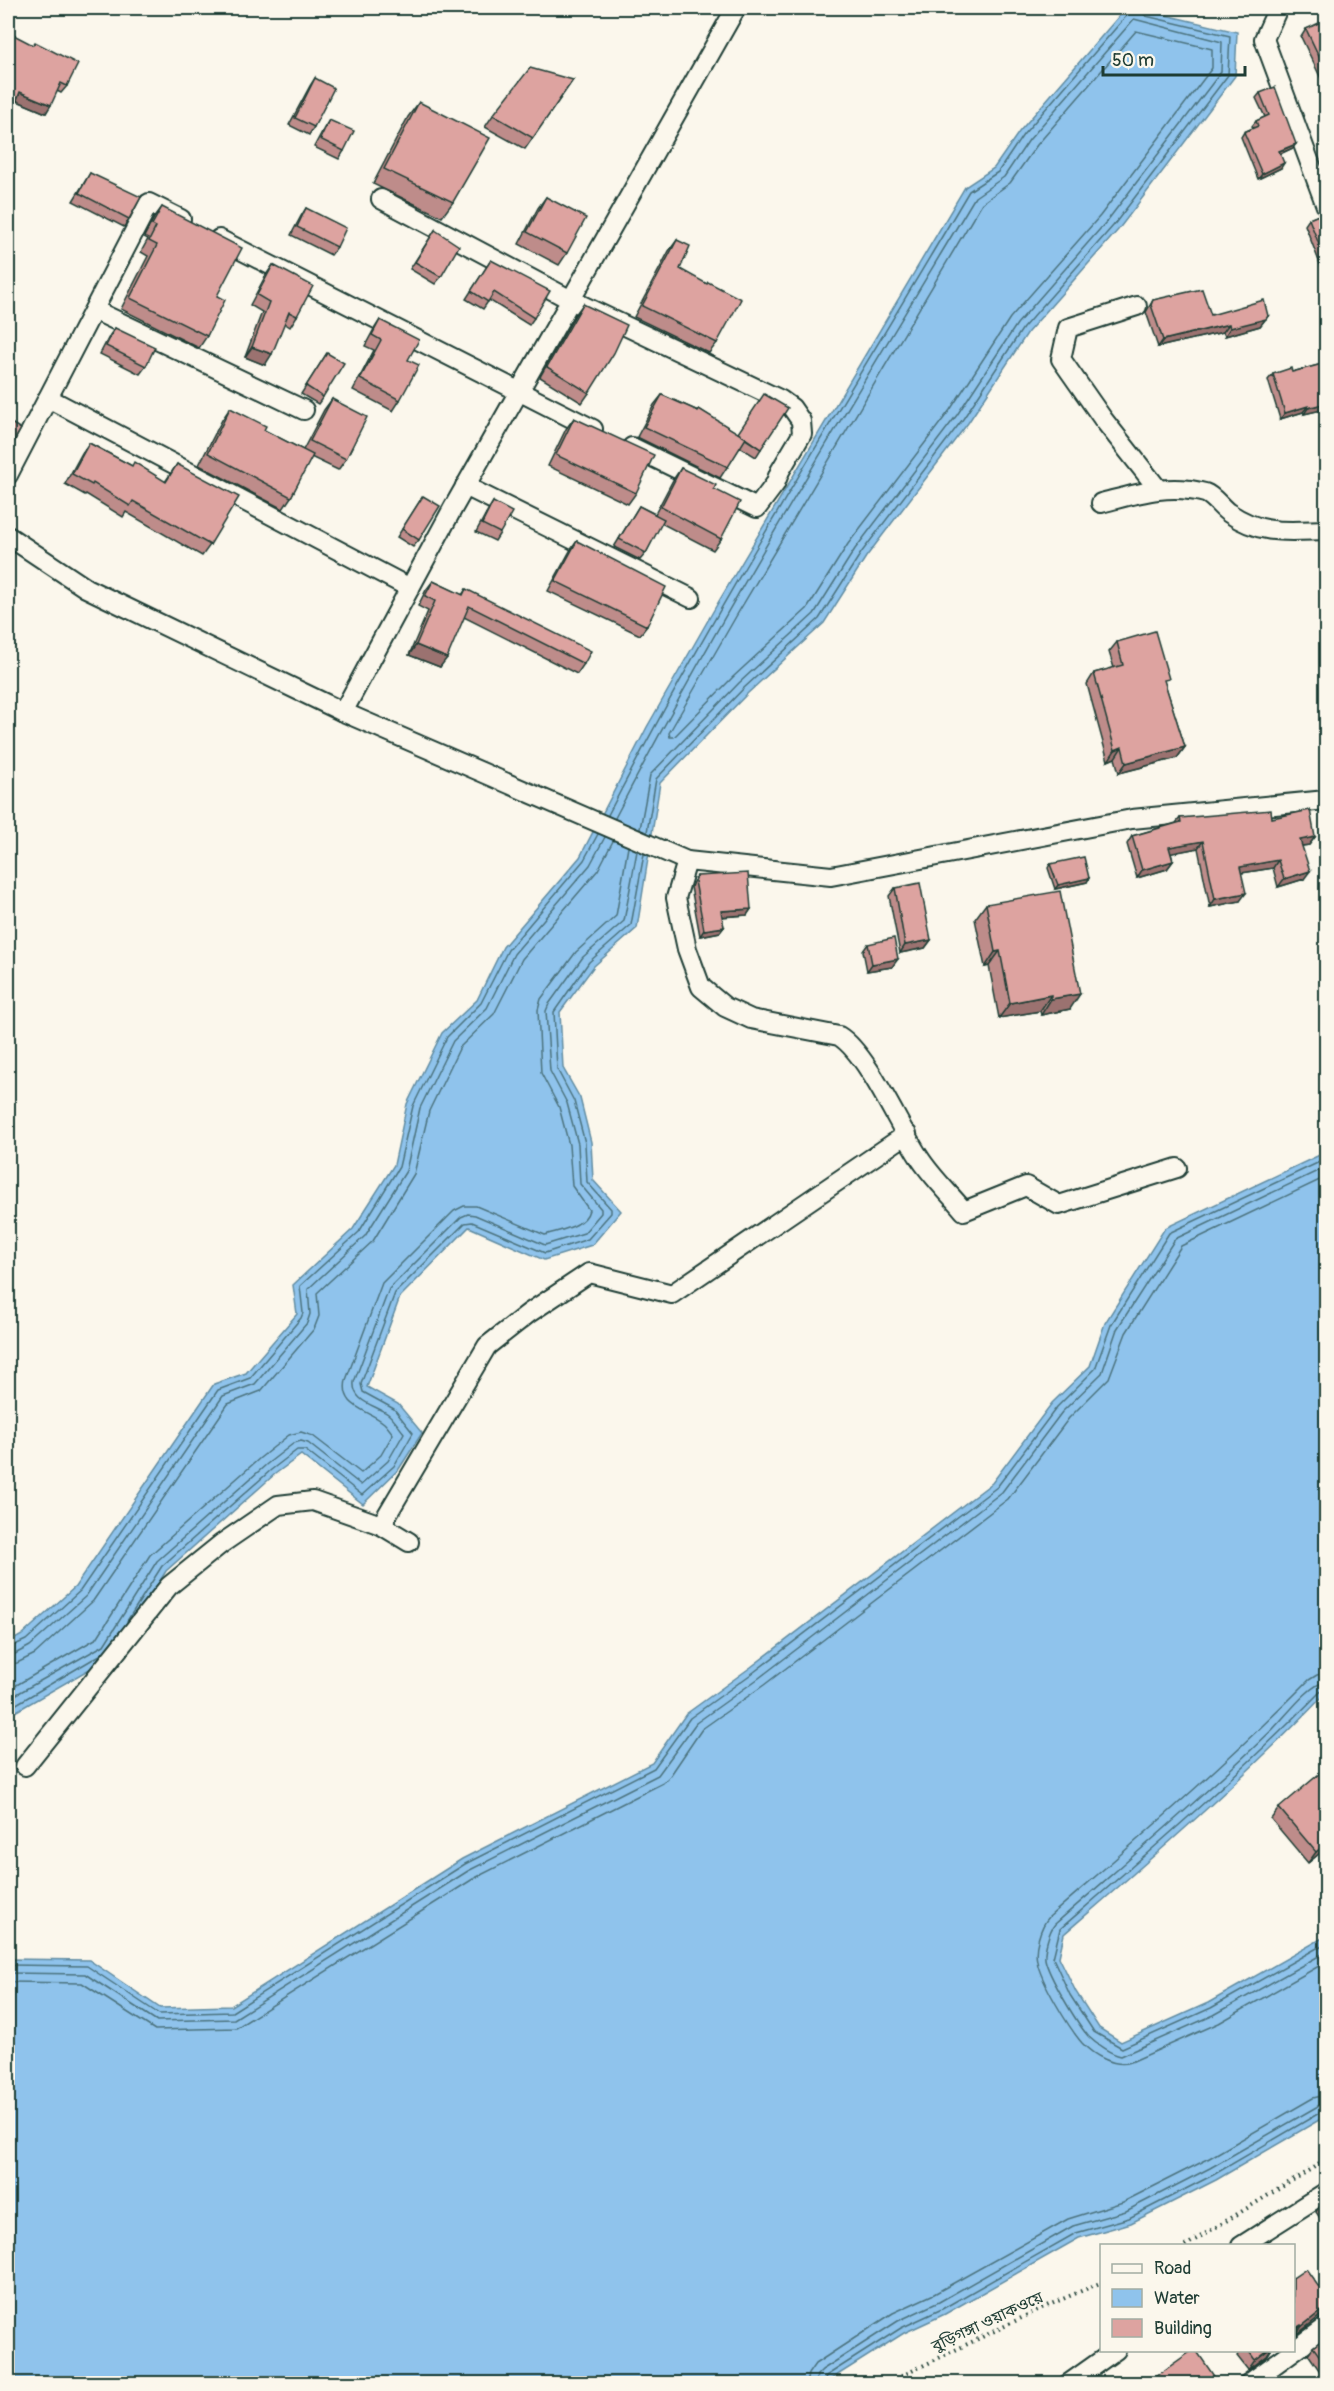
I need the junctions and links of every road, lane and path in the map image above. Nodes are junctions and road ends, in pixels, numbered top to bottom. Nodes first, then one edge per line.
1 (736, 8) edge
2 (1278, 8) edge
3 (381, 199) dead end
4 (1326, 206) edge
5 (571, 300) junction
6 (1137, 306) dead end
7 (94, 310) junction
8 (518, 392) junction
9 (48, 398) junction
10 (304, 410) dead end
11 (8, 475) edge
12 (465, 486) junction
13 (1158, 489) junction
14 (1101, 503) dead end
15 (1326, 530) edge
16 (8, 536) edge
17 (410, 588) junction
18 (691, 598) dead end
19 (343, 712) junction
20 (1326, 800) edge
21 (687, 861) junction
22 (907, 1134) junction
23 (1177, 1167) dead end
24 (381, 1525) junction
25 (409, 1542) dead end
26 (24, 1766) dead end
27 (1326, 2160) edge
28 (1326, 2192) edge
29 (1188, 2244) edge
30 (1244, 2244) edge
31 (1100, 2282) edge
32 (1326, 2327) edge
33 (1295, 2350) edge
34 (1113, 2352) edge
35 (1292, 2352) edge
36 (885, 2384) edge
37 (1068, 2384) edge
38 (1248, 2384) edge

1 - 5 street
2 - 4 street
3 - 5 street
5 - 8 street
5 - 8 street
6 - 13 street
7 - 8 street
7 - 9 street
7 - 10 street
8 - 12 street
9 - 11 street
9 - 17 street
12 - 17 street
12 - 18 street
13 - 14 street
13 - 15 street
16 - 19 street
17 - 19 street
19 - 21 street
20 - 21 street
21 - 22 street
22 - 23 street
22 - 24 street
24 - 25 street
24 - 26 street
27 - 29 path
28 - 30 street
31 - 36 path, বুড়িগঙ্গা ওয়াকওয়ে
32 - 33 street
34 - 37 street
35 - 38 street

